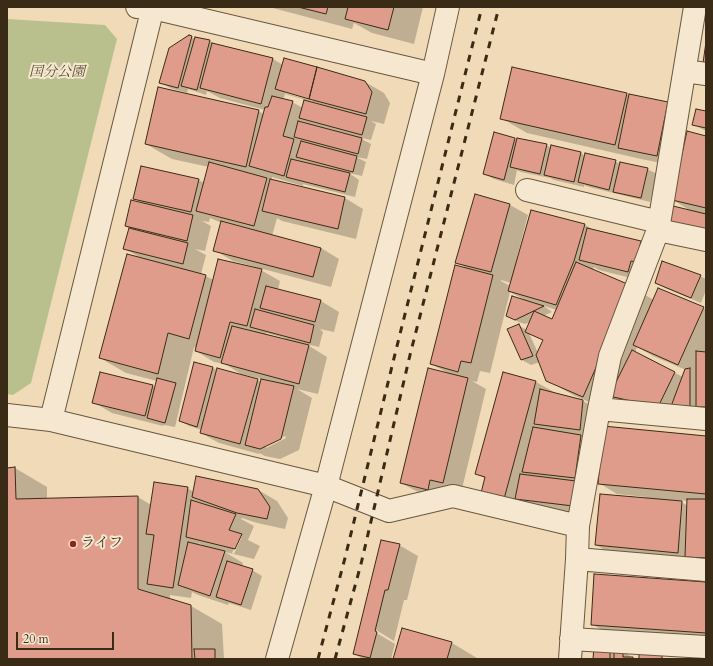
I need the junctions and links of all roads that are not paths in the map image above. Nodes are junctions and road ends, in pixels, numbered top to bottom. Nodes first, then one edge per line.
1 (148, 7) edge
2 (448, 7) edge
3 (696, 7) edge
4 (685, 71) junction
5 (433, 74) junction
6 (706, 74) edge
7 (527, 190) dead end
8 (658, 226) junction
9 (706, 240) edge
10 (598, 409) junction
11 (7, 416) edge
12 (706, 419) edge
13 (52, 420) junction
14 (326, 486) junction
15 (578, 526) junction
16 (577, 559) junction
17 (706, 570) edge
18 (706, 647) edge
19 (571, 649) edge
20 (276, 659) edge

1 - 5 street
1 - 13 street
2 - 5 street
3 - 4 street
4 - 6 street
4 - 8 street
5 - 14 street
7 - 8 street
8 - 9 street
8 - 10 street
10 - 12 street
10 - 15 street
11 - 13 street
13 - 14 street
14 - 15 street
14 - 20 street
15 - 16 street
16 - 17 street
16 - 19 street
18 - 19 street

